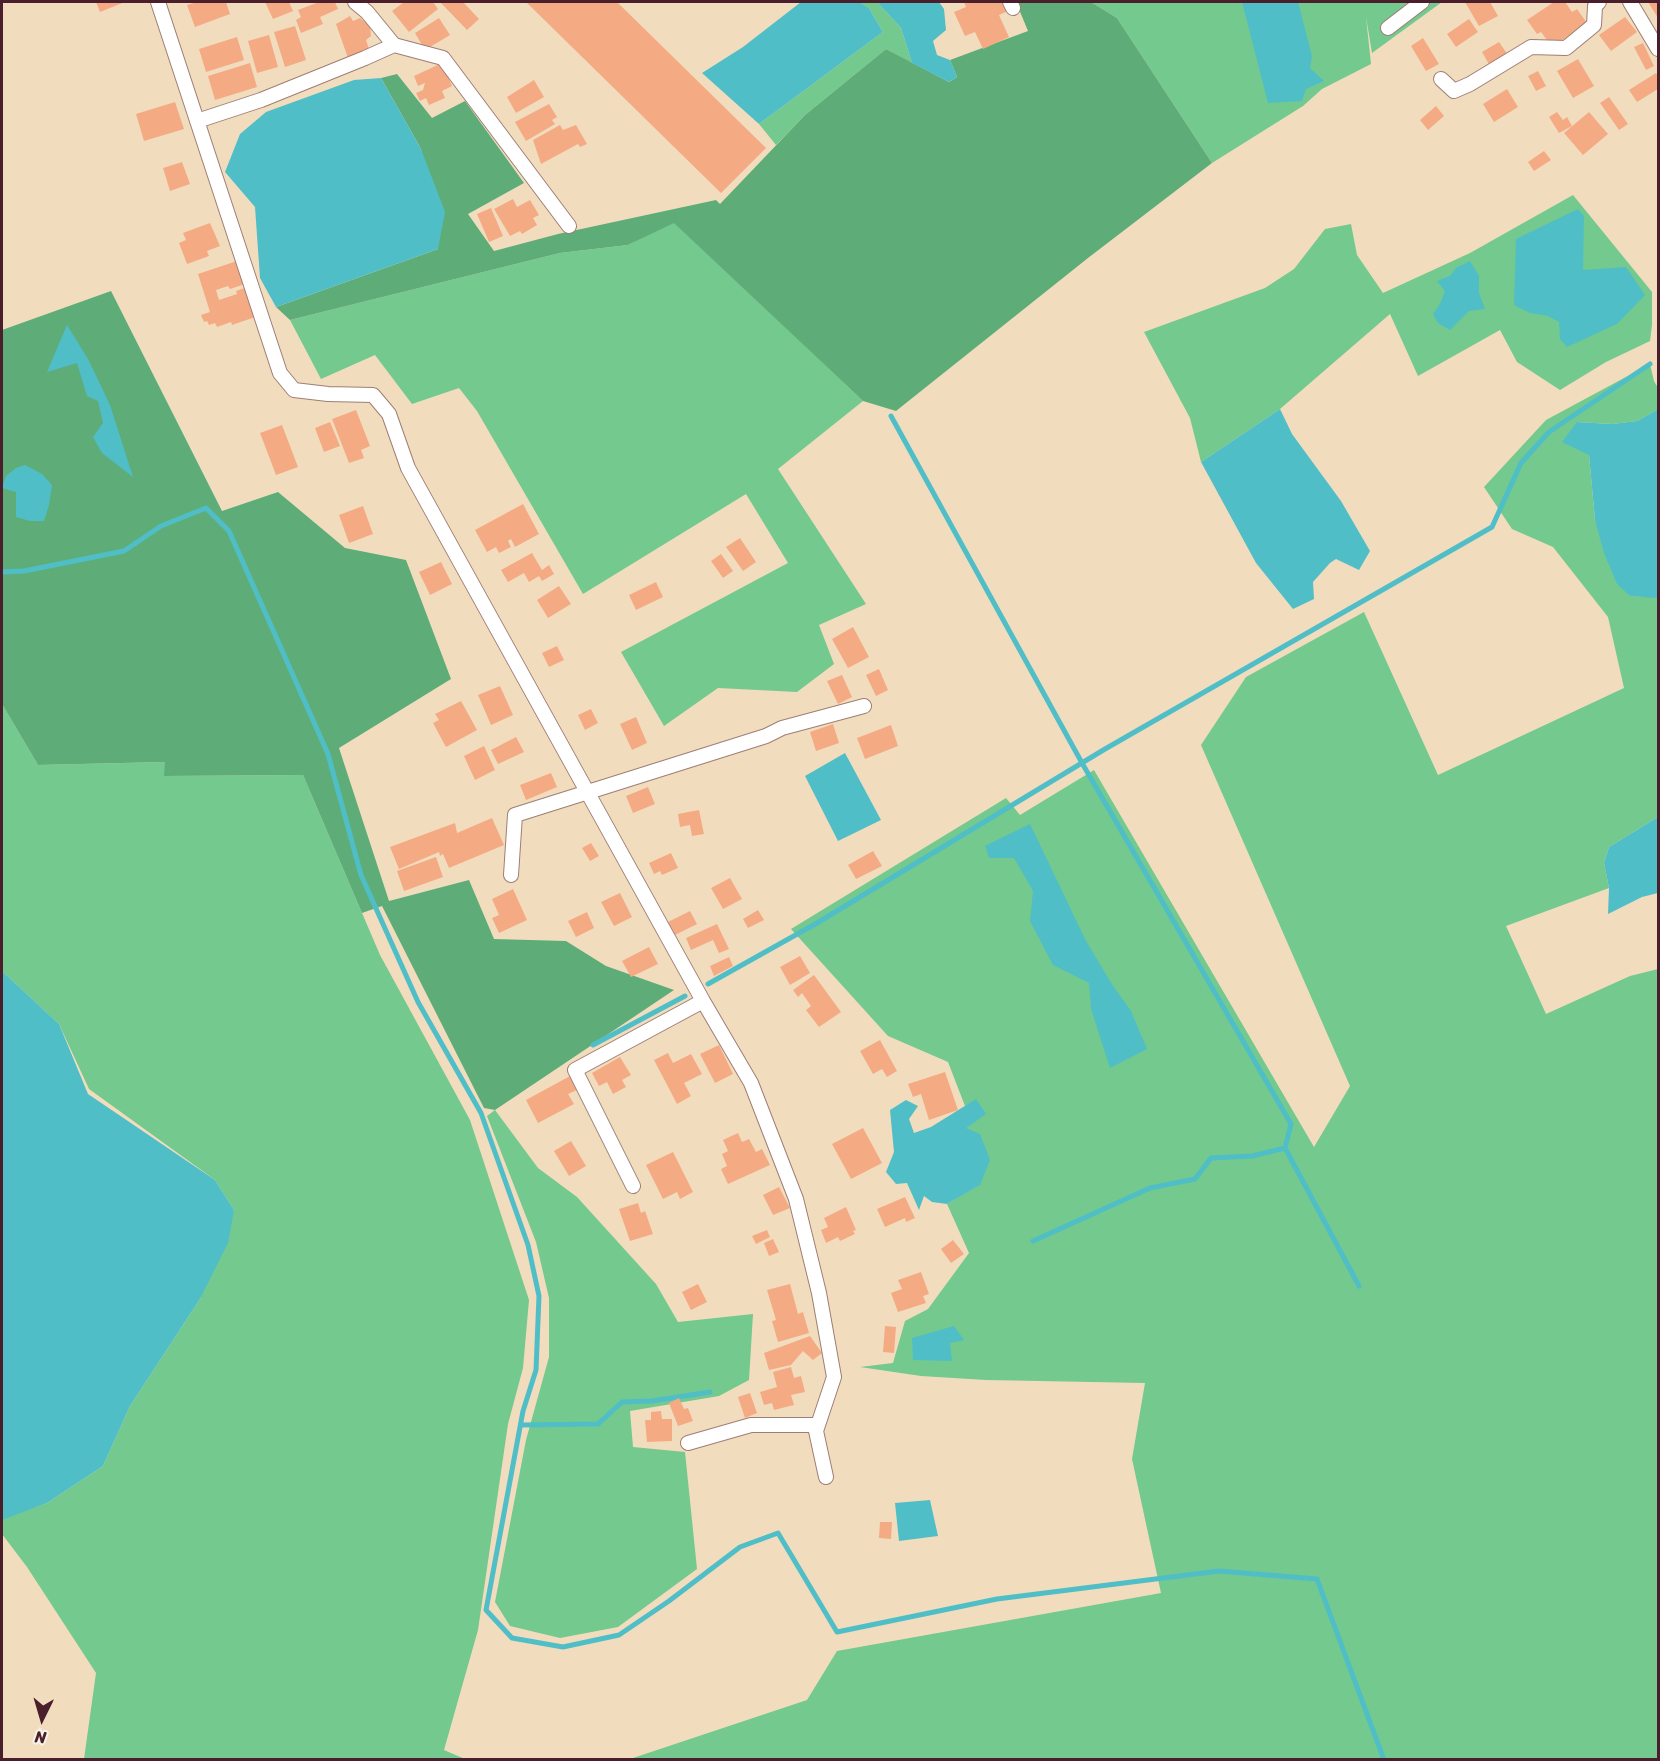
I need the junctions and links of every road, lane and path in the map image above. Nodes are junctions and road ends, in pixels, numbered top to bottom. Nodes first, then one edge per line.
1 (159, 2) edge
2 (355, 2) edge
3 (1422, 2) edge
4 (1599, 2) edge
5 (1630, 2) edge
6 (1388, 28) dead end
7 (394, 45) junction
8 (1659, 49) edge
9 (1441, 79) dead end
10 (197, 121) junction
11 (569, 226) dead end
12 (864, 706) dead end
13 (587, 791) junction
14 (511, 875) dead end
15 (703, 1001) junction
16 (633, 1186) dead end
17 (818, 1425) junction
18 (688, 1443) dead end
19 (826, 1477) dead end

1 - 10 street
2 - 7 street
3 - 6 street
4 - 9 street
5 - 8 street
7 - 10 street
7 - 11 street
10 - 13 street
12 - 13 street
13 - 14 street
13 - 15 street
15 - 16 street
15 - 17 street
17 - 18 street
17 - 19 street

